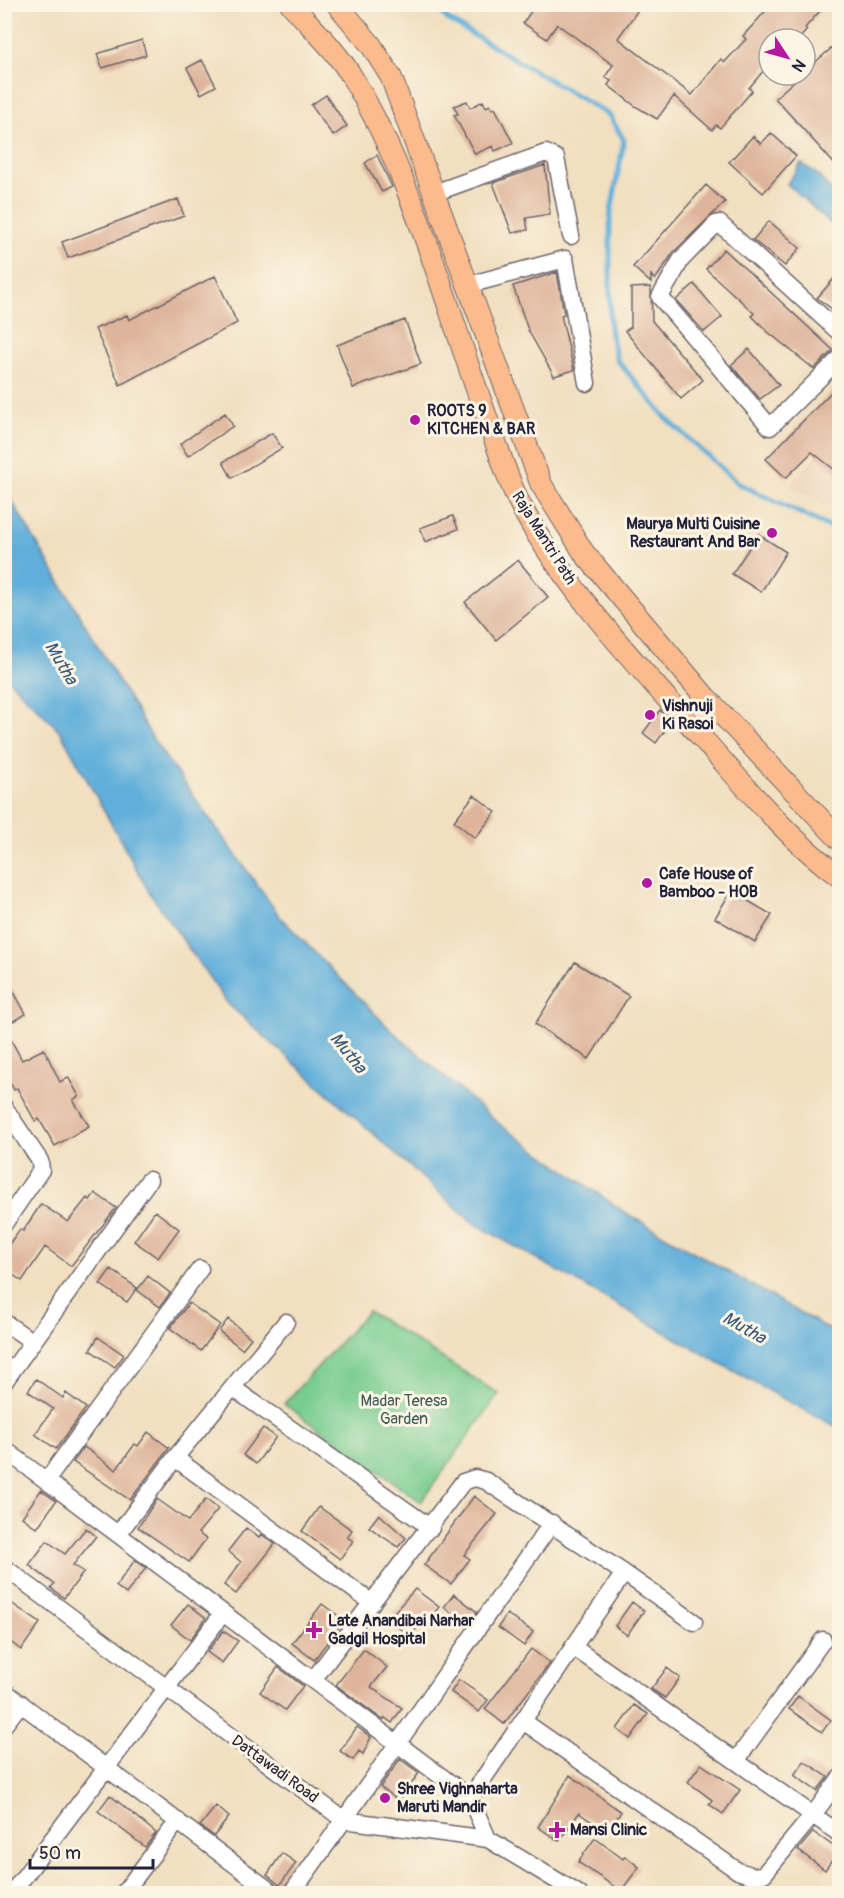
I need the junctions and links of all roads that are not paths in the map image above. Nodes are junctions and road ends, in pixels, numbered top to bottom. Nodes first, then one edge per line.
1 (291, 4) edge
2 (337, 4) edge
3 (434, 193) junction
4 (571, 236) dead end
5 (468, 285) junction
6 (840, 333) edge
7 (840, 358) edge
8 (587, 383) dead end
9 (840, 840) edge
10 (840, 878) edge
11 (4, 1107) edge
12 (149, 1180) dead end
13 (4, 1224) edge
14 (200, 1269) dead end
15 (4, 1322) edge
16 (286, 1322) dead end
17 (33, 1342) junction
18 (4, 1382) edge
19 (233, 1388) junction
20 (4, 1449) edge
21 (175, 1458) junction
22 (47, 1480) junction
23 (552, 1523) junction
24 (431, 1528) junction
25 (118, 1534) junction
26 (4, 1567) edge
27 (624, 1573) junction
28 (372, 1603) junction
29 (223, 1613) junction
30 (694, 1622) dead end
31 (823, 1640) dead end
32 (573, 1647) junction
33 (313, 1680) junction
34 (166, 1689) junction
35 (4, 1690) edge
36 (21, 1703) junction
37 (523, 1721) junction
38 (4, 1725) edge
39 (396, 1742) junction
40 (736, 1761) junction
41 (106, 1768) junction
42 (840, 1778) edge
43 (470, 1798) junction
44 (813, 1815) junction
45 (344, 1820) junction
46 (178, 1821) junction
47 (840, 1833) edge
48 (488, 1839) junction
49 (11, 1893) edge
50 (123, 1893) edge
51 (274, 1893) edge
52 (288, 1893) edge
53 (579, 1893) edge

1 - 10 main road, Raja Mantri Path
2 - 3 main road, Raja Mantri Path
3 - 4 street
3 - 5 main road, Raja Mantri Path
5 - 8 street
5 - 9 main road, Raja Mantri Path
6 - 7 street
11 - 13 street
12 - 17 street
14 - 22 street
15 - 17 street
16 - 19 street
17 - 18 street
19 - 21 street
19 - 24 street
20 - 22 street
21 - 25 street
21 - 28 street
22 - 25 street
23 - 24 street
23 - 27 street
23 - 39 street
24 - 28 street
25 - 29 street
26 - 34 street, Dattawadi Road
27 - 30 street
27 - 32 street
28 - 33 street
29 - 33 street
29 - 34 street
31 - 40 street
32 - 37 street
32 - 40 street
33 - 39 street
34 - 41 street
34 - 45 street, Dattawadi Road
35 - 36 street
36 - 38 street
36 - 41 street
37 - 43 street
37 - 44 street
39 - 43 street
39 - 45 street
40 - 44 street
41 - 46 street
41 - 49 street
42 - 44 street
43 - 48 street
44 - 47 street
45 - 48 street, Dattawadi Road
45 - 52 street
46 - 50 street
46 - 51 street
48 - 53 street, Dattawadi Road

